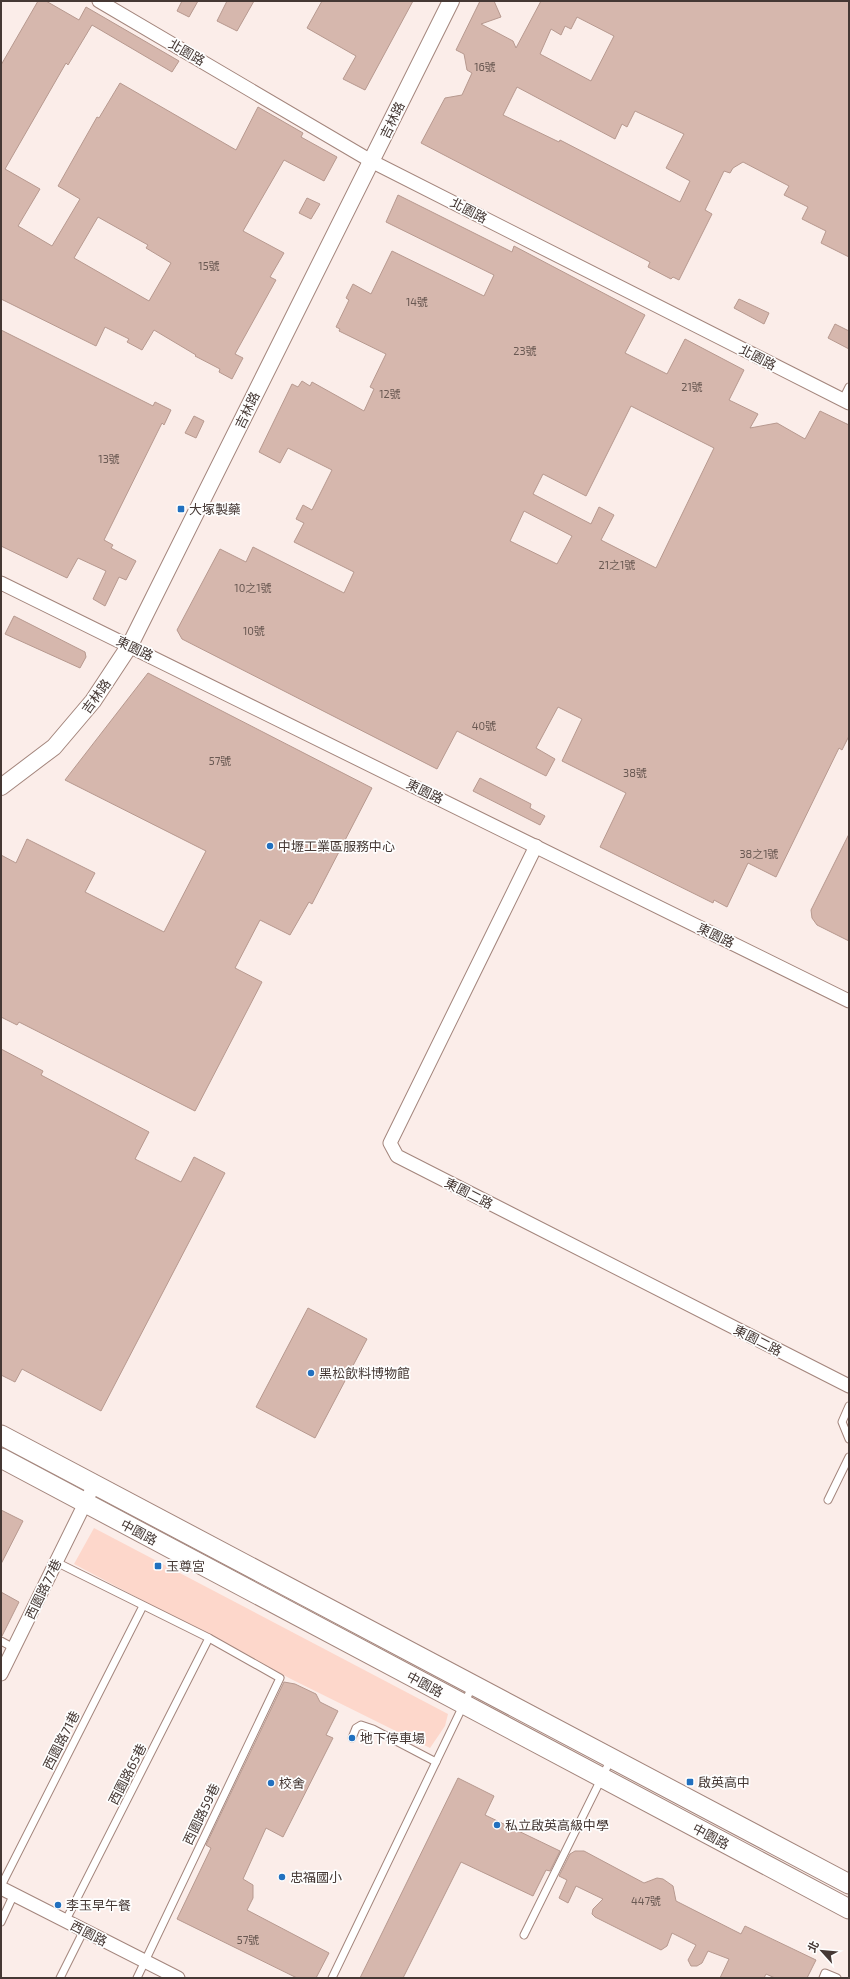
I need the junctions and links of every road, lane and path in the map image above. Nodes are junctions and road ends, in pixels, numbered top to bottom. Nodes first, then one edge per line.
1 (99, 1) edge
2 (451, 1) edge
3 (371, 161) junction
4 (849, 387) edge
5 (846, 401) edge
6 (1, 583) edge
7 (130, 645) junction
8 (1, 787) edge
9 (536, 846) junction
10 (849, 1001) edge
11 (849, 1386) edge
12 (849, 1406) edge
13 (1, 1435) edge
14 (849, 1439) edge
15 (849, 1457) edge
16 (1, 1458) edge
17 (94, 1485) junction
18 (828, 1500) dead end
19 (85, 1503) junction
20 (56, 1562) junction
21 (143, 1606) junction
22 (208, 1638) junction
23 (1, 1641) edge
24 (14, 1648) junction
25 (1, 1674) edge
26 (474, 1685) junction
27 (464, 1705) junction
28 (352, 1738) dead end
29 (612, 1758) junction
30 (436, 1762) junction
31 (603, 1778) junction
32 (849, 1884) edge
33 (1, 1887) edge
34 (14, 1894) junction
35 (849, 1909) edge
36 (66, 1920) junction
37 (1, 1922) edge
38 (84, 1930) junction
39 (524, 1935) dead end
40 (145, 1961) junction
41 (824, 1976) edge
42 (60, 1978) edge
43 (137, 1978) edge
44 (178, 1978) edge
45 (332, 1978) edge
46 (837, 1978) edge

1 - 3 street, 北園路
2 - 3 street, 吉林路
3 - 5 street, 北園路
3 - 7 street, 吉林路
4 - 5 lane
6 - 7 street, 東園路
7 - 8 street, 吉林路
7 - 9 street, 東園路
9 - 10 street, 東園路
9 - 11 street, 東園二路
12 - 14 lane
13 - 17 main road, 中園路
15 - 18 lane
16 - 19 main road, 中園路
17 - 19 street, 西園路77巷
17 - 26 main road, 中園路
19 - 20 street, 西園路77巷
19 - 27 main road, 中園路
20 - 21 lane
20 - 24 street, 西園路77巷
21 - 22 lane
21 - 33 lane, 西園路71巷
22 - 36 lane, 西園路65巷
22 - 40 lane, 西園路59巷
23 - 24 lane
24 - 25 street, 西園路77巷
26 - 27 lane
26 - 29 main road, 中園路
27 - 30 lane
27 - 31 main road, 中園路
28 - 30 lane
29 - 31 lane
29 - 32 main road, 中園路
30 - 45 lane
31 - 35 main road, 中園路
31 - 39 lane
33 - 34 street, 西園路
34 - 36 street, 西園路
34 - 37 lane
36 - 38 street, 西園路
38 - 40 street, 西園路
38 - 42 lane
40 - 43 lane, 西園路59巷
40 - 44 street, 西園路
41 - 46 lane

